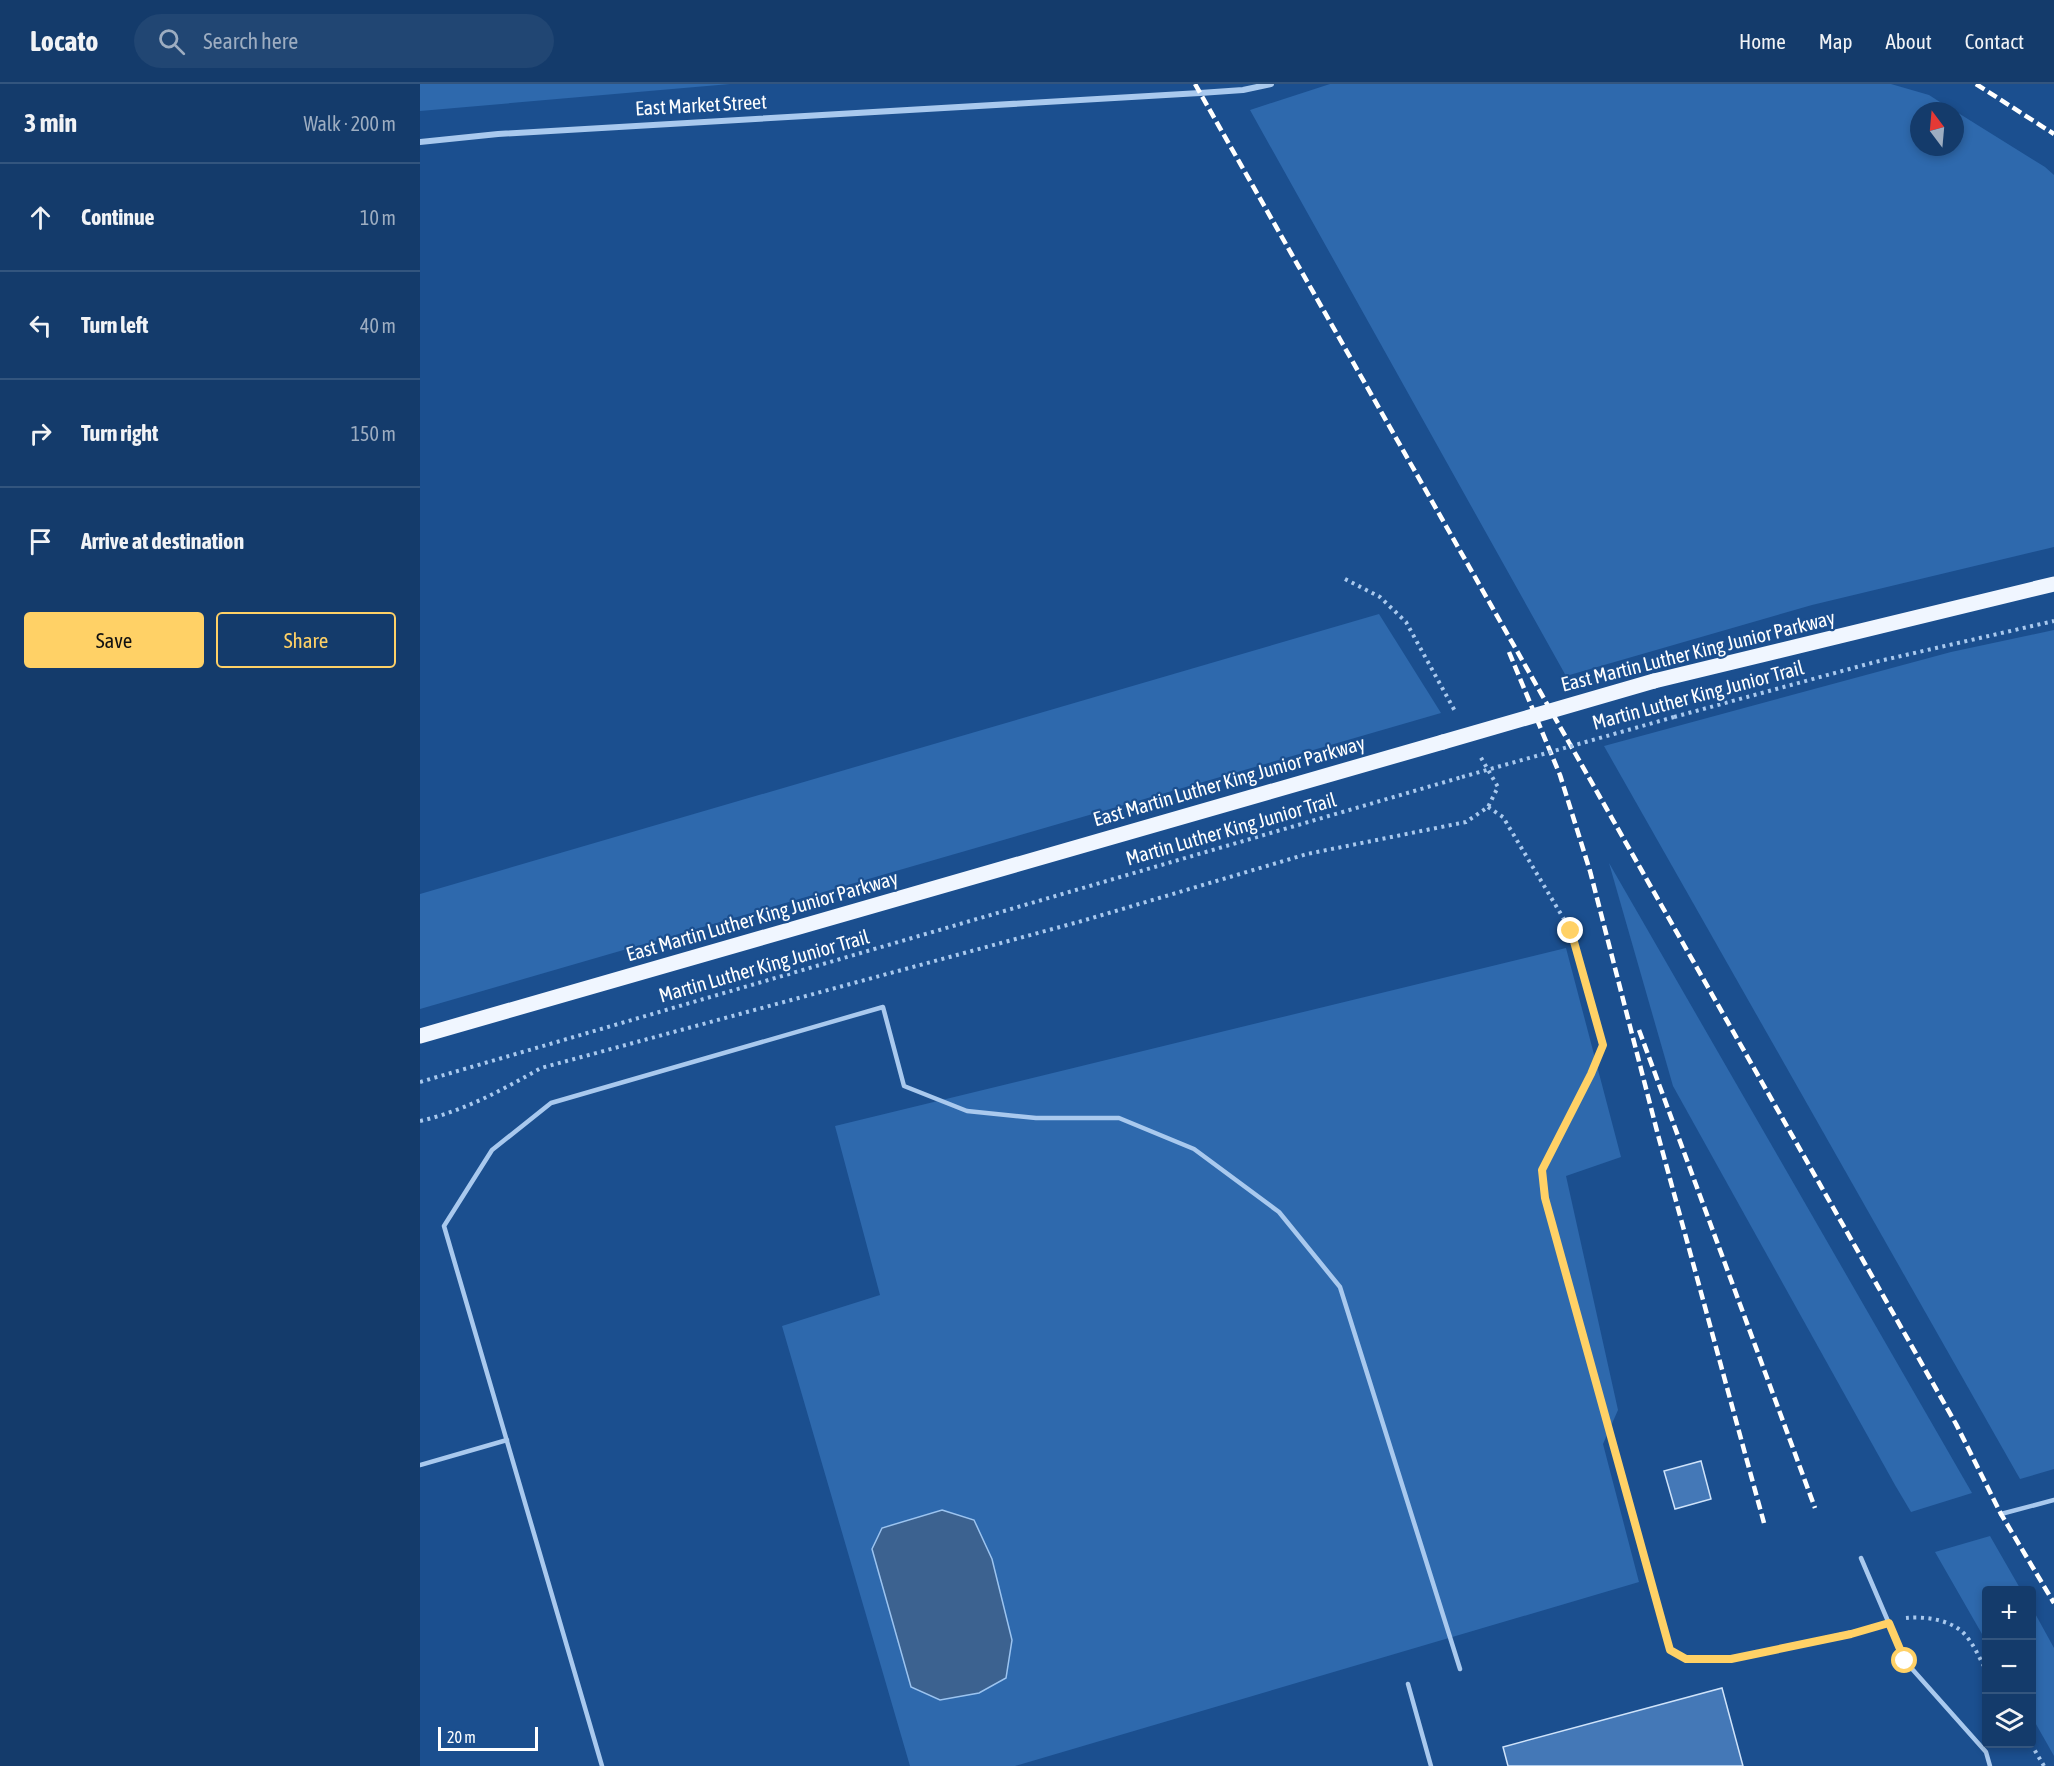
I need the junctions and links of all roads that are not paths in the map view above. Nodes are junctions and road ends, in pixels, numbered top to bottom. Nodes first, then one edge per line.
1 (1271, 84) edge
2 (420, 141) edge
3 (2054, 584) edge
4 (420, 1036) edge
5 (507, 1440) junction
6 (420, 1465) edge
7 (2054, 1500) edge
8 (2001, 1514) dead end
9 (1861, 1558) dead end
10 (1460, 1669) dead end
11 (1408, 1684) dead end
12 (602, 1766) edge
13 (1431, 1766) edge
14 (1990, 1766) edge

1 - 2 street, East Market Street
3 - 4 main road, East Martin Luther King Junior Parkway, bridge
5 - 6 lane
5 - 10 lane
5 - 12 lane
7 - 8 lane
9 - 14 lane
11 - 13 lane

